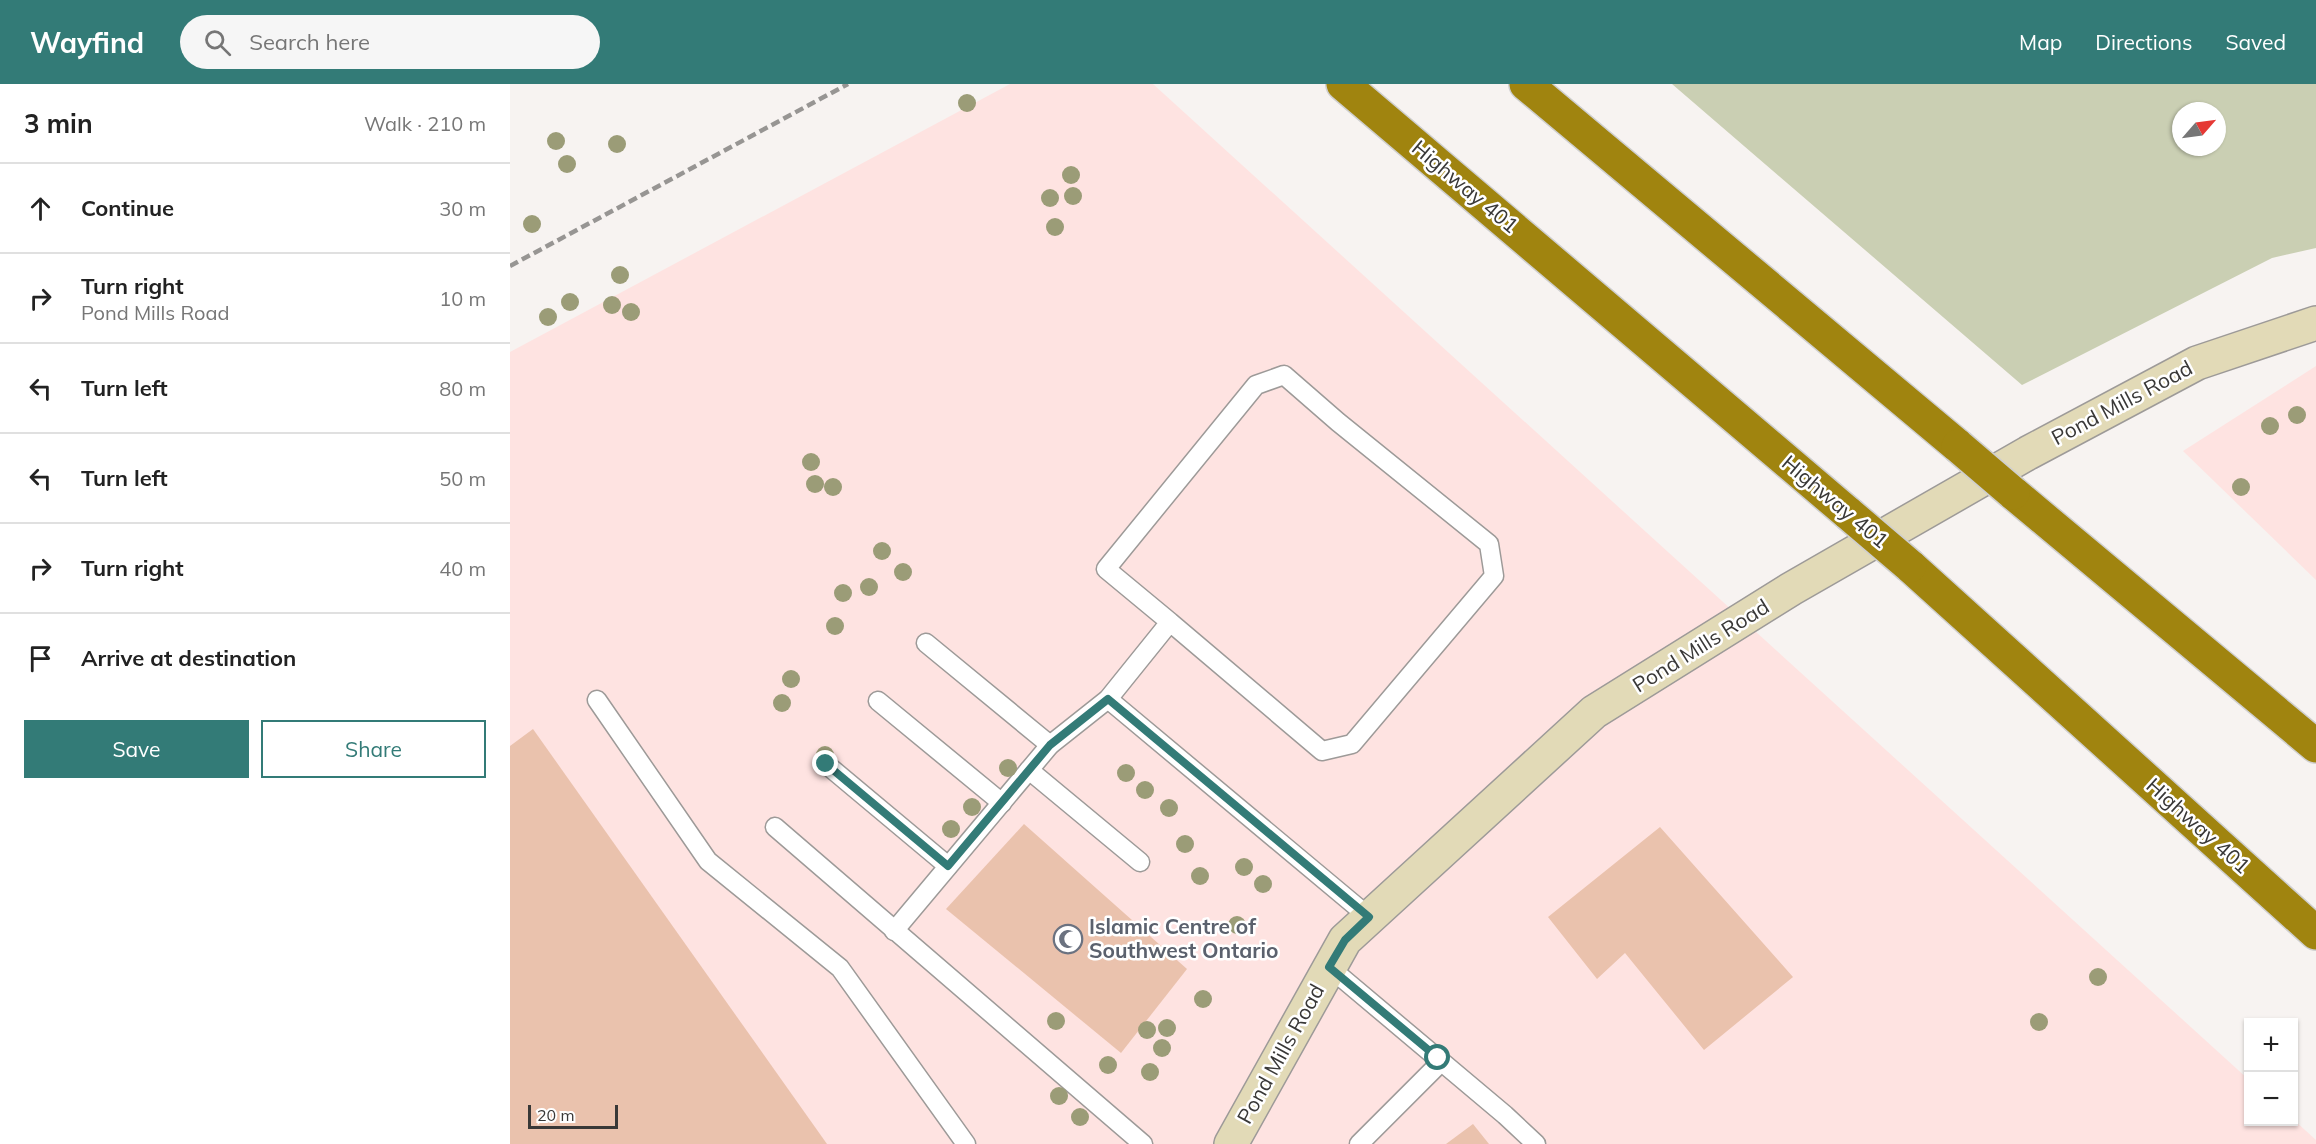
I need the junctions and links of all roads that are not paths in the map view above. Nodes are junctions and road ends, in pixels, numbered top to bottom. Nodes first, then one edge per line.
1 (1343, 84) edge
2 (1526, 84) edge
3 (2316, 323) edge
4 (1170, 622) junction
5 (926, 643) dead end
6 (1108, 699) junction
7 (597, 700) dead end
8 (878, 701) dead end
9 (1050, 745) junction
10 (2316, 746) edge
11 (826, 764) dead end
12 (1029, 770) junction
13 (1002, 803) junction
14 (774, 827) dead end
15 (1140, 862) dead end
16 (948, 866) junction
17 (1369, 917) junction
18 (894, 931) junction
19 (2316, 933) edge
20 (1329, 967) junction
21 (1442, 1062) junction
22 (966, 1144) edge
23 (1143, 1144) edge
24 (1231, 1144) edge
25 (1359, 1144) edge
26 (1536, 1144) edge

1 - 19 highway, Highway 401, bridge
2 - 10 highway, bridge
3 - 17 main road, Pond Mills Road
4 - 4 lane
4 - 6 lane
5 - 9 lane
6 - 9 lane
6 - 17 lane
7 - 22 lane
8 - 13 lane
9 - 12 lane
11 - 16 lane
12 - 13 lane
12 - 15 lane
13 - 16 lane
14 - 18 lane
16 - 18 lane
17 - 20 main road, Pond Mills Road
18 - 23 lane
20 - 21 lane
20 - 24 main road, Pond Mills Road
21 - 25 lane
21 - 26 lane

